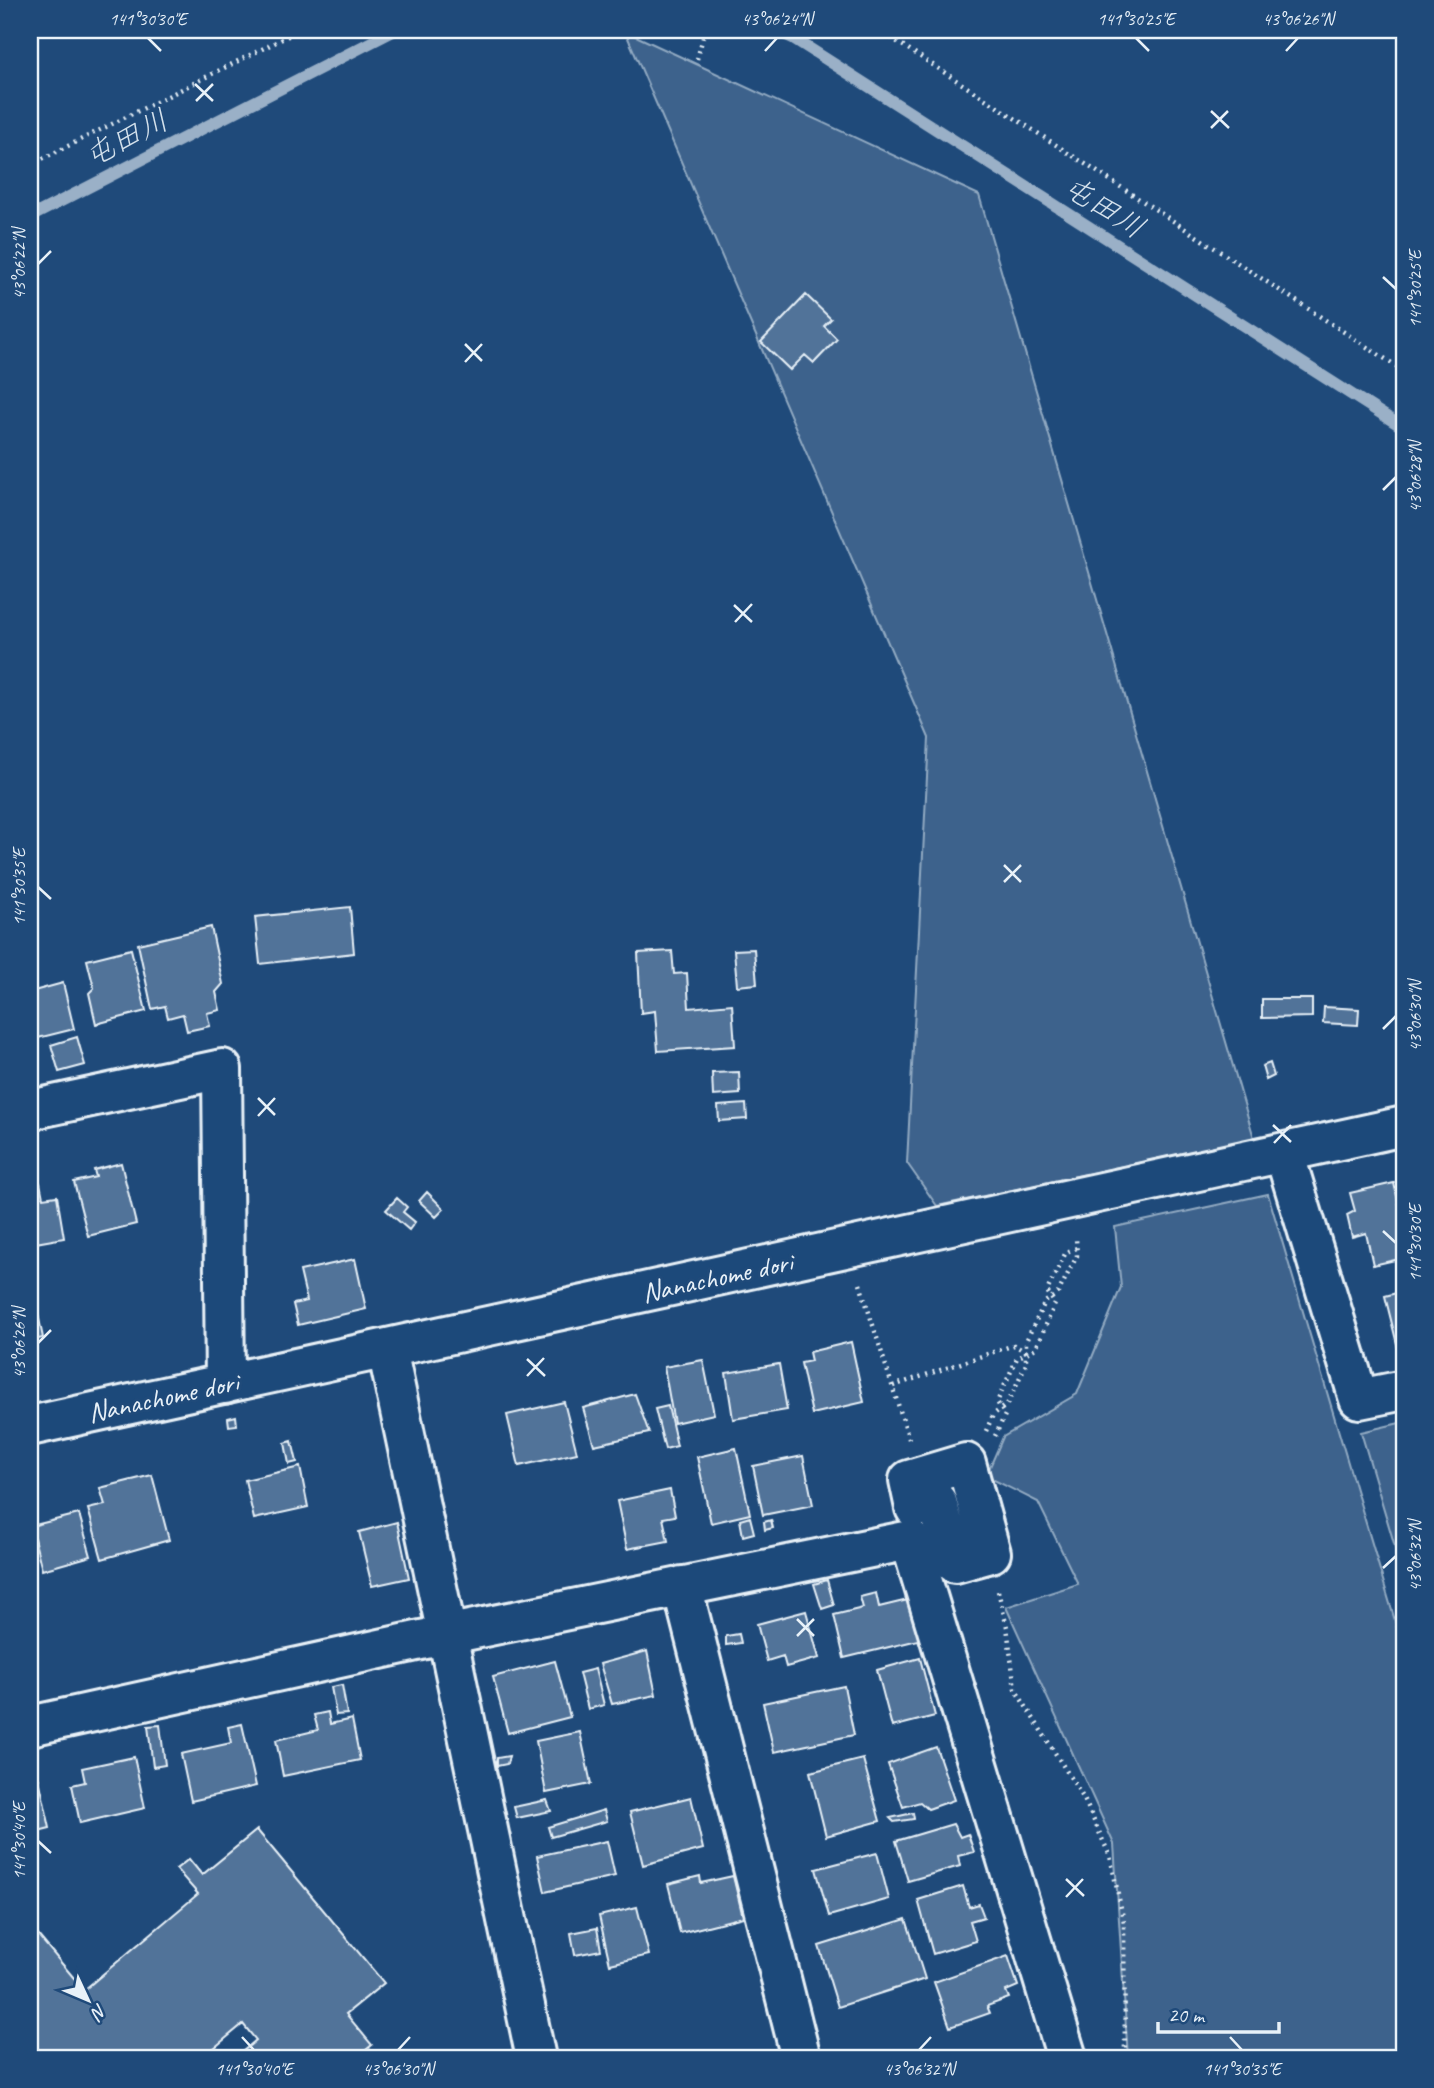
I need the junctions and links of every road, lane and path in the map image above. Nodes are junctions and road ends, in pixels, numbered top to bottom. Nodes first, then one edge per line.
1 (300, 30) edge
2 (879, 30) edge
3 (704, 32) edge
4 (697, 59) dead end
5 (30, 165) edge
6 (1404, 371) edge
7 (30, 1110) edge
8 (1404, 1126) edge
9 (1284, 1153) junction
10 (1077, 1248) dead end
11 (1077, 1255) dead end
12 (857, 1275) dead end
13 (1052, 1297) junction
14 (387, 1349) junction
15 (1028, 1353) junction
16 (226, 1384) junction
17 (893, 1386) junction
18 (1404, 1390) edge
19 (896, 1396) dead end
20 (1002, 1409) junction
21 (993, 1415) dead end
22 (30, 1426) edge
23 (970, 1478) junction
24 (987, 1555) junction
25 (682, 1586) junction
26 (447, 1634) junction
27 (30, 1726) edge
28 (536, 2058) edge
29 (801, 2058) edge
30 (1067, 2058) edge
31 (1125, 2058) edge

1 - 5 path
2 - 6 path
3 - 4 path
7 - 16 street
8 - 9 street, Nanachome dori
9 - 14 street, Nanachome dori
9 - 18 street
10 - 13 path
11 - 13 path
12 - 17 path
13 - 15 path
13 - 15 path
14 - 16 street, Nanachome dori
14 - 26 street
15 - 17 path
15 - 20 path
15 - 20 path
16 - 22 street, Nanachome dori
17 - 19 path
20 - 21 path
20 - 23 path
23 - 24 street
23 - 24 street
24 - 31 path
25 - 26 street
25 - 29 street
25 - 30 street
26 - 27 street
26 - 28 street

